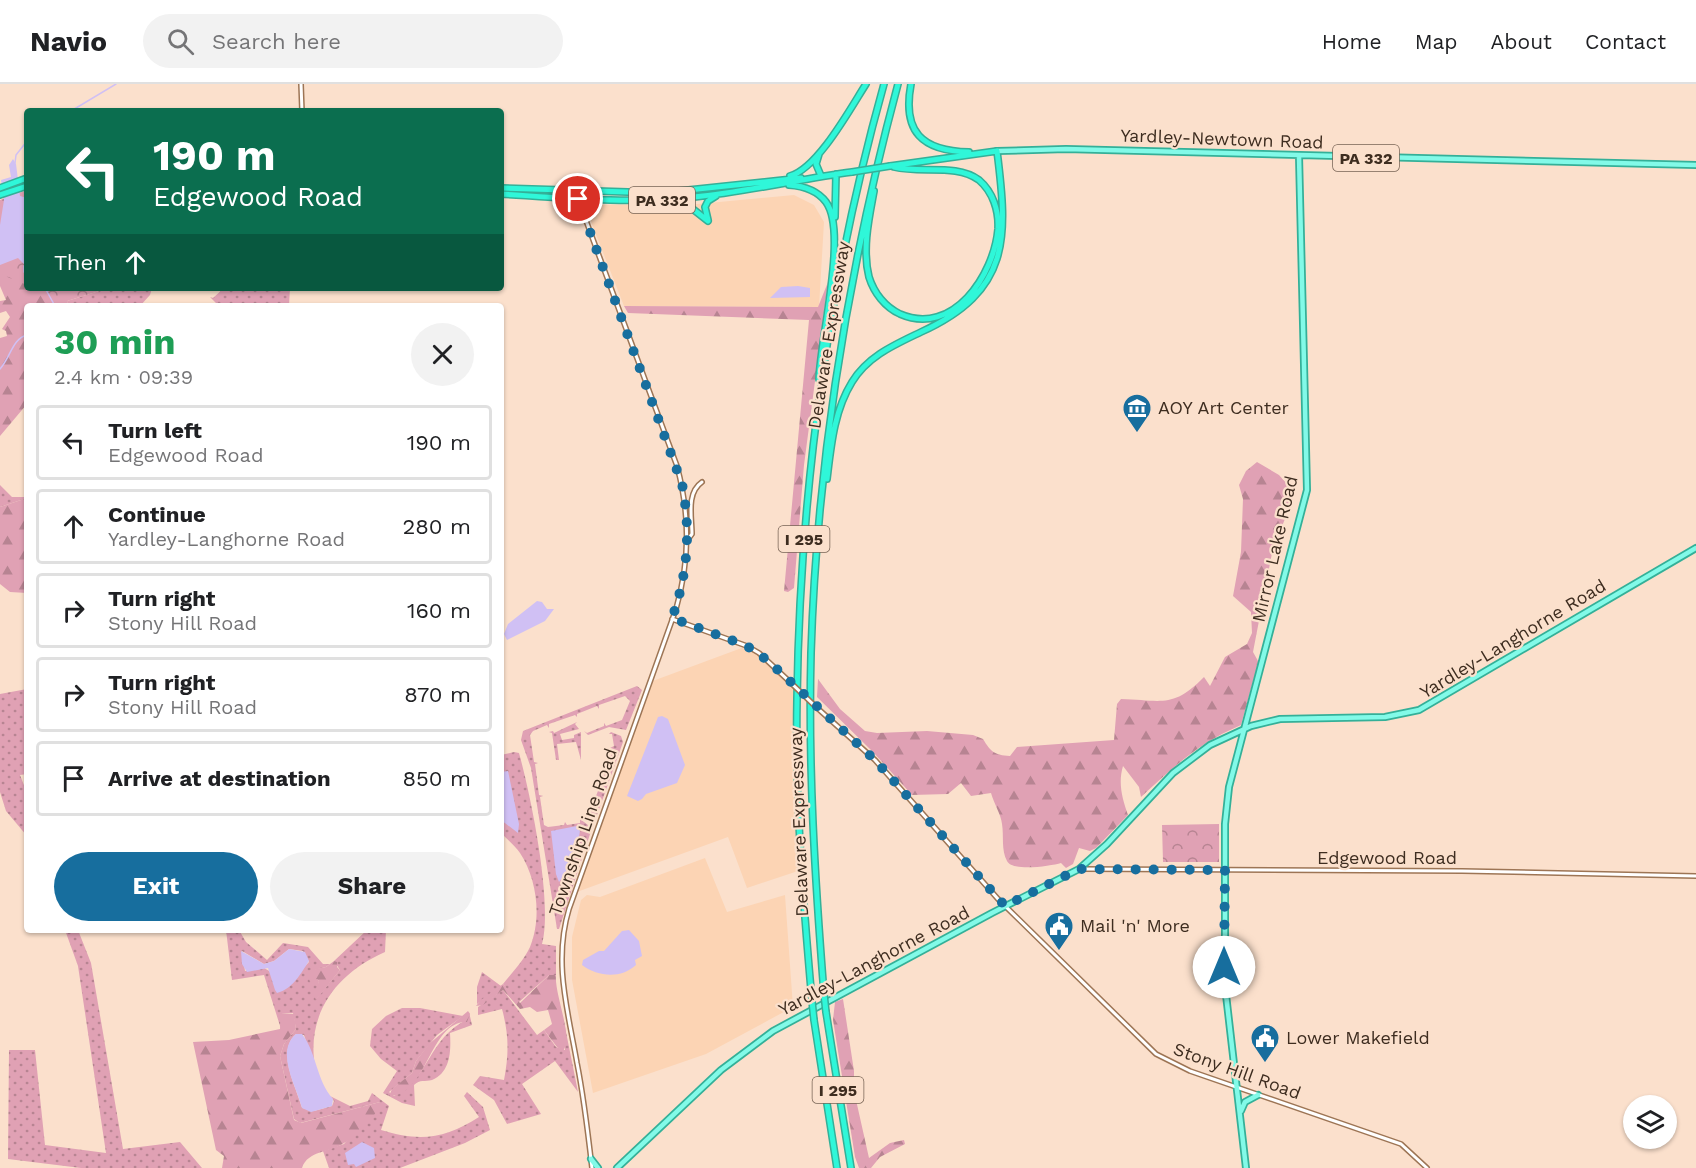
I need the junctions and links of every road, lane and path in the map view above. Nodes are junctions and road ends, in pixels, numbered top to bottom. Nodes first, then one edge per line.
1 (301, 84) edge
2 (866, 84) edge
3 (884, 84) edge
4 (898, 84) edge
5 (911, 84) edge
6 (302, 108) edge
7 (883, 141) junction
8 (821, 150) junction
9 (997, 151) junction
10 (986, 152) junction
11 (1299, 156) junction
12 (1696, 165) edge
13 (890, 166) junction
14 (836, 174) junction
15 (821, 176) junction
16 (24, 179) edge
17 (781, 182) junction
18 (24, 187) edge
19 (0, 188) edge
20 (504, 188) edge
21 (504, 194) edge
22 (722, 194) junction
23 (0, 195) edge
24 (578, 196) junction
25 (635, 200) junction
26 (834, 223) junction
27 (818, 407) junction
28 (702, 482) dead end
29 (688, 539) junction
30 (1696, 548) edge
31 (672, 618) junction
32 (811, 654) junction
33 (1246, 728) junction
34 (1079, 869) junction
35 (1225, 870) junction
36 (1696, 876) edge
37 (1005, 906) junction
38 (1237, 1088) junction
39 (1257, 1095) junction
40 (1240, 1114) junction
41 (591, 1158) junction
42 (592, 1168) edge
43 (598, 1168) edge
44 (614, 1168) edge
45 (837, 1168) edge
46 (851, 1168) edge
47 (1246, 1168) edge
48 (1427, 1168) edge

1 - 6 street
2 - 8 highway
3 - 27 highway, Delaware Expressway / I 295
4 - 7 highway, Delaware Expressway / I 295
5 - 10 highway
7 - 13 highway
7 - 32 highway, Delaware Expressway / I 295
8 - 15 highway
8 - 17 highway
9 - 10 highway, Yardley-Newtown Road / PA 332
9 - 11 main road, Yardley-Newtown Road / PA 332
9 - 32 highway
10 - 13 highway, Yardley-Newtown Road / PA 332
11 - 12 main road, Yardley-Newtown Road / PA 332
11 - 33 main road, Mirror Lake Road
13 - 14 highway, Yardley-Newtown Road / PA 332, bridge
14 - 15 highway, Yardley-Newtown Road / PA 332
14 - 26 highway
15 - 17 highway, Yardley-Newtown Road / PA 332
16 - 19 highway
17 - 22 highway, Yardley-Newtown Road / PA 332
17 - 24 highway, Yardley-Newtown Road / PA 332
17 - 26 highway
18 - 23 highway
20 - 24 highway, Yardley-Newtown Road / PA 332
21 - 24 highway, Yardley-Newtown Road / PA 332
22 - 25 highway, Yardley-Newtown Road / PA 332
22 - 25 highway
24 - 25 highway, Yardley-Newtown Road / PA 332
24 - 29 street
26 - 27 highway
27 - 45 highway, Delaware Expressway / I 295, bridge
28 - 29 street
29 - 31 street
30 - 33 main road, Yardley-Langhorne Road
31 - 37 street, Stony Hill Road, bridge
31 - 41 street, Township Line Road
32 - 46 highway, Delaware Expressway / I 295, bridge
33 - 34 main road, Yardley-Langhorne Road
33 - 35 main road, Mirror Lake Road
34 - 35 street, Edgewood Road
34 - 37 main road, Yardley-Langhorne Road
35 - 36 street, Edgewood Road
35 - 38 main road, Mirror Lake Road
37 - 38 street, Stony Hill Road
37 - 44 main road, Yardley-Langhorne Road
38 - 39 street, Stony Hill Road
38 - 40 main road, Mirror Lake Road
39 - 40 main road
39 - 48 street, Stony Hill Road
40 - 47 main road, Mirror Lake Road
41 - 42 street, Township Line Road
41 - 43 main road

